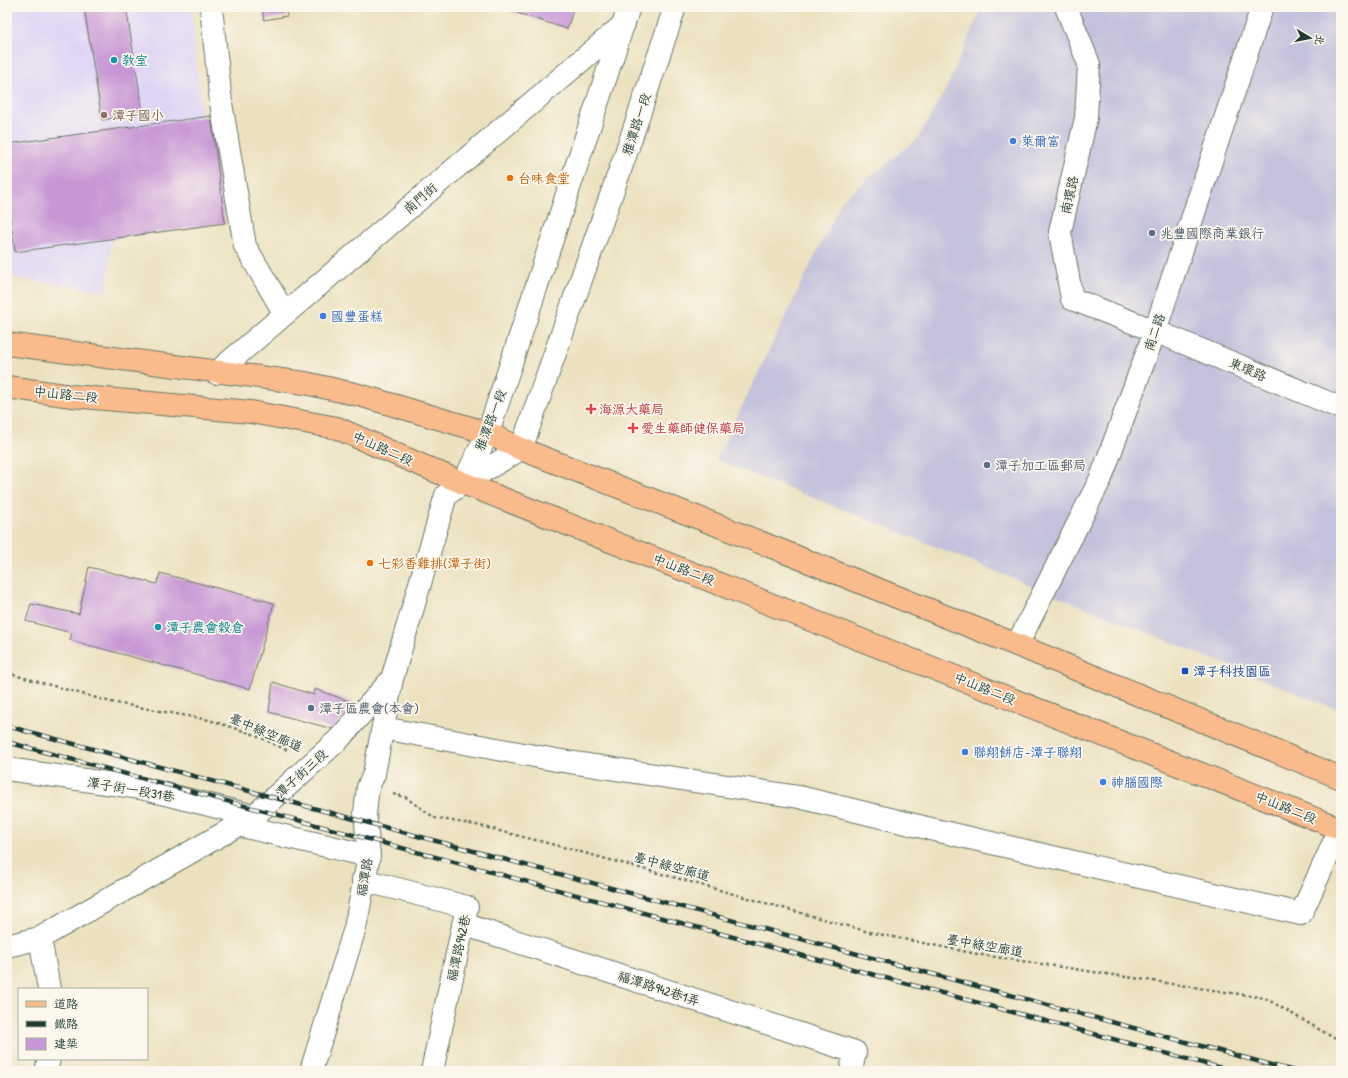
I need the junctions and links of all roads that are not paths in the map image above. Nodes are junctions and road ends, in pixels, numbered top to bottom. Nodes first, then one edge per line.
1 (212, 7) edge
2 (675, 7) edge
3 (1066, 7) edge
4 (1262, 7) edge
5 (626, 15) edge
6 (285, 314) junction
7 (1155, 331) junction
8 (7, 344) edge
9 (216, 372) junction
10 (7, 388) edge
11 (1341, 408) edge
12 (488, 433) junction
13 (521, 448) junction
14 (463, 483) junction
15 (1017, 645) junction
16 (392, 679) junction
17 (383, 728) junction
18 (7, 769) edge
19 (1341, 778) edge
20 (246, 820) junction
21 (1340, 829) edge
22 (369, 856) junction
23 (363, 880) junction
24 (462, 924) junction
25 (40, 938) junction
26 (7, 946) edge
27 (49, 988) edge
28 (49, 1060) edge
29 (853, 1061) edge
30 (46, 1071) edge
31 (311, 1071) edge
32 (432, 1071) edge

1 - 6 street
2 - 13 street, 雅潭路一段
3 - 7 street, 南環路
4 - 7 street, 南二路
5 - 6 street, 南門街
5 - 12 street, 雅潭路一段
6 - 9 street, 南門街
7 - 11 street, 東環路
7 - 15 street, 南二路
8 - 9 main road
9 - 12 main road
10 - 14 main road, 中山路二段
12 - 13 main road
12 - 14 street, 雅潭路一段
13 - 14 street, 雅潭路一段
13 - 15 main road
14 - 16 street, 潭子街三段
14 - 21 main road, 中山路二段
15 - 19 main road
16 - 17 street, 福潭路
16 - 20 street, 潭子街三段
17 - 21 street
17 - 22 street, 福潭路
18 - 20 street, 潭子街一段31巷
20 - 22 street, 潭子街一段31巷
20 - 25 street, 潭子街三段
22 - 23 street, 福潭路
23 - 24 street, 福潭路942巷
23 - 31 street, 福潭路
24 - 29 street, 福潭路942巷1弄
24 - 32 street, 福潭路942巷
25 - 26 street, 潭子街三段
25 - 27 street
28 - 30 street

